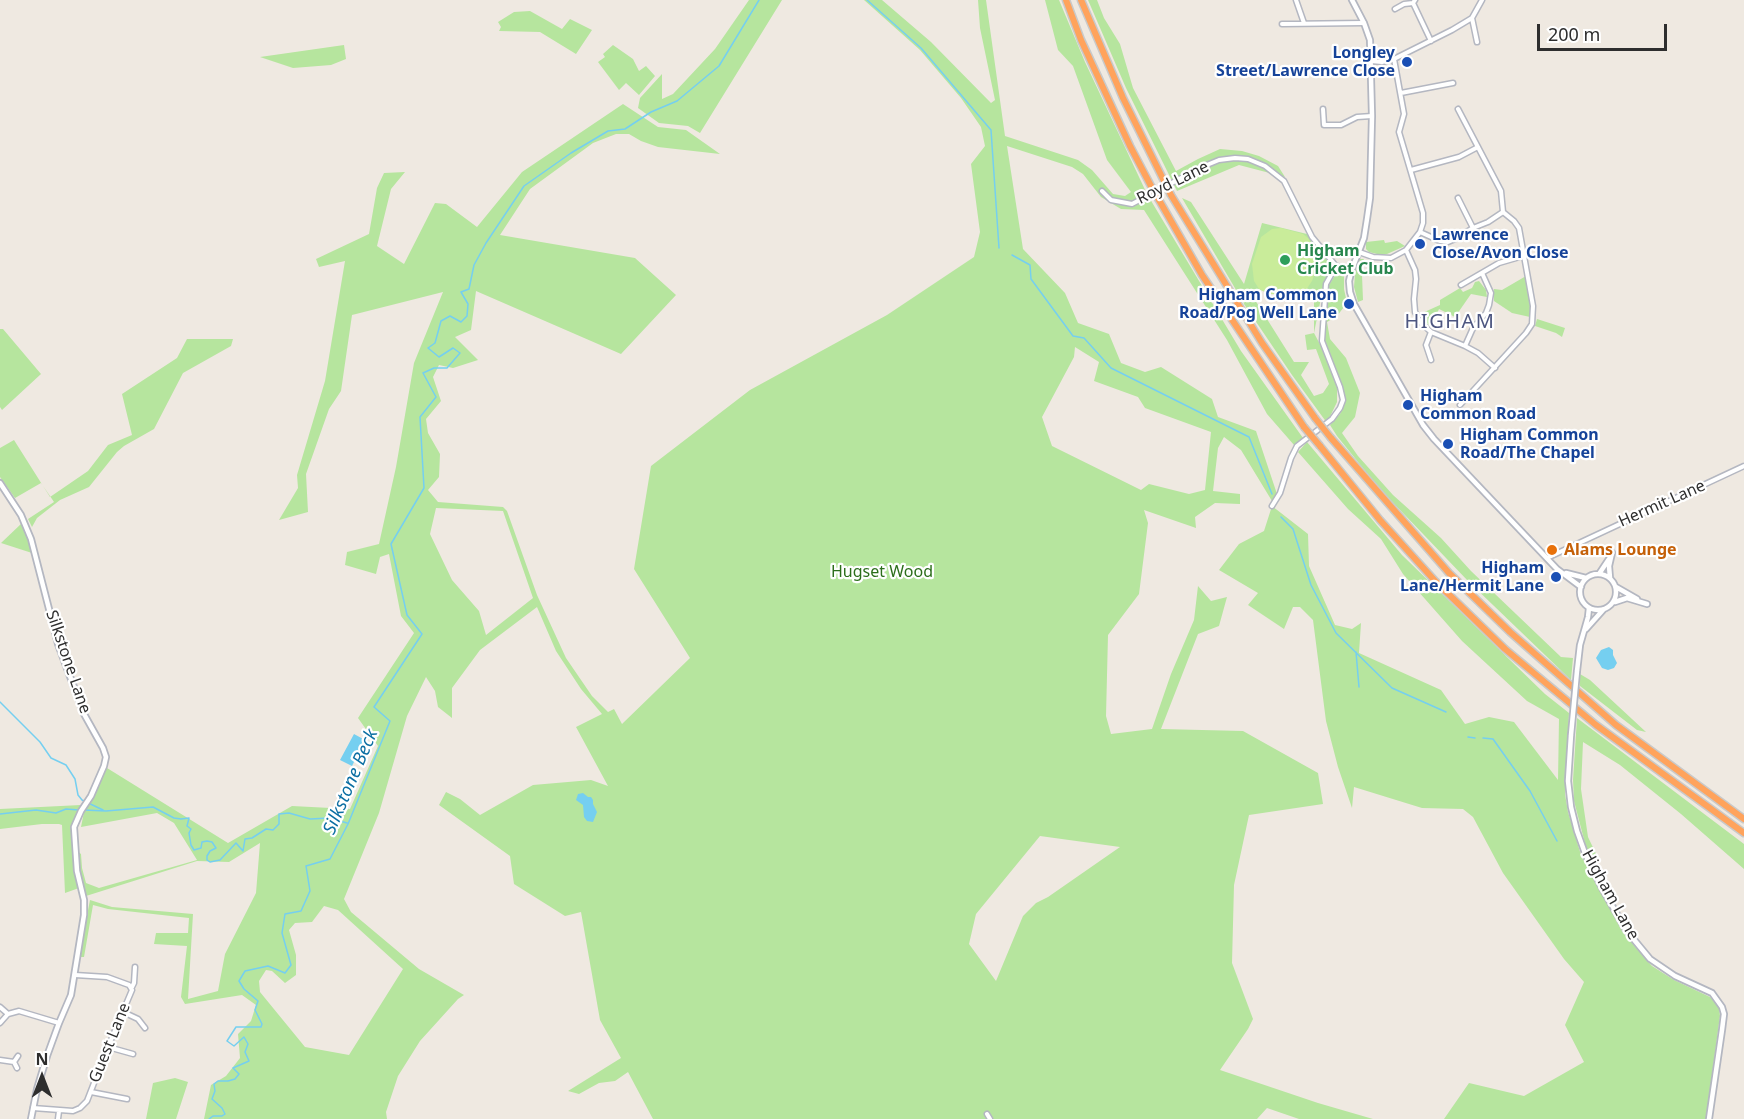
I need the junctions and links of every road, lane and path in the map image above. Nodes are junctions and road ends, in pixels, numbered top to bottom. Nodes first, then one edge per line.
1 (1066, 0) edge
2 (1081, 0) edge
3 (1296, 0) edge
4 (1352, 0) edge
5 (1482, 0) edge
6 (1414, 2) edge
7 (1395, 9) dead end
8 (1472, 18) junction
9 (1304, 23) junction
10 (1364, 23) junction
11 (1282, 24) dead end
12 (1431, 41) junction
13 (1478, 42) dead end
14 (1394, 59) junction
15 (1371, 61) junction
16 (1453, 83) dead end
17 (1401, 93) junction
18 (1458, 109) dead end
19 (1323, 110) dead end
20 (1372, 116) junction
21 (1462, 116) junction
22 (1456, 119) dead end
23 (1478, 147) junction
24 (1411, 170) junction
25 (1102, 191) dead end
26 (1458, 198) dead end
27 (1503, 212) junction
28 (1473, 228) junction
29 (1420, 232) junction
30 (1406, 250) junction
31 (1359, 252) junction
32 (1523, 256) junction
33 (1336, 266) junction
34 (1352, 269) junction
35 (1482, 273) junction
36 (1461, 285) dead end
37 (1431, 332) junction
38 (1466, 346) junction
39 (1431, 360) dead end
40 (1495, 368) junction
41 (1460, 405) dead end
42 (1744, 466) edge
43 (0, 483) edge
44 (1272, 506) dead end
45 (1548, 558) junction
46 (1560, 572) junction
47 (1599, 574) junction
48 (1586, 578) junction
49 (1610, 578) junction
50 (1581, 587) junction
51 (1616, 587) junction
52 (1612, 604) junction
53 (1589, 608) junction
54 (1604, 610) junction
55 (1582, 636) junction
56 (1744, 819) edge
57 (1743, 833) edge
58 (133, 969) dead end
59 (75, 975) junction
60 (132, 987) junction
61 (0, 1007) edge
62 (123, 1012) junction
63 (8, 1014) junction
64 (0, 1023) edge
65 (58, 1023) junction
66 (145, 1028) dead end
67 (108, 1047) junction
68 (130, 1052) dead end
69 (18, 1056) dead end
70 (0, 1060) edge
71 (14, 1062) junction
72 (17, 1068) dead end
73 (91, 1092) junction
74 (127, 1099) dead end
75 (33, 1108) junction
76 (60, 1111) junction
77 (987, 1114) dead end
78 (31, 1119) edge
79 (58, 1119) edge
80 (990, 1119) edge
81 (1709, 1119) edge

1 - 57 highway, bridge
2 - 56 highway, bridge
3 - 9 street
4 - 10 street
5 - 8 street
6 - 7 street
6 - 12 street
8 - 12 street
8 - 13 street
9 - 10 street
9 - 11 street
10 - 15 street
12 - 14 street
14 - 15 street
14 - 17 street
15 - 20 street
16 - 17 street
17 - 24 street
18 - 21 street
19 - 20 street
20 - 31 street
21 - 22 street
21 - 23 street
23 - 24 street
23 - 27 street
24 - 29 street
25 - 33 street, Royd Lane
26 - 28 street
27 - 28 street
27 - 32 street
28 - 29 street
29 - 30 street
30 - 31 street
30 - 37 street
31 - 34 street
32 - 35 street
32 - 40 street
33 - 34 street
33 - 44 street
34 - 45 street
35 - 36 street
35 - 38 street
37 - 38 street
37 - 39 street
38 - 40 street
40 - 41 street
42 - 45 street, Hermit Lane
43 - 59 street, Silkstone Lane
45 - 46 street
46 - 48 street
46 - 50 street
47 - 48 street
47 - 49 street
47 - 49 street
48 - 50 street
49 - 51 street
50 - 53 street
51 - 52 street
51 - 52 street
52 - 54 street
53 - 54 street
53 - 55 street
54 - 55 street
55 - 81 street, Higham Lane, bridge
58 - 60 street
59 - 60 street, Guest Lane
59 - 65 street, Silkstone Lane
60 - 62 street, Guest Lane
61 - 63 street
62 - 66 street
62 - 67 street, Guest Lane
63 - 64 street
63 - 65 street
65 - 75 street, Silkstone Lane
67 - 68 street
67 - 73 street, Guest Lane
69 - 71 street
70 - 71 street
71 - 72 street
73 - 74 street
73 - 76 street, Guest Lane
75 - 76 street, Guest Lane
75 - 78 street, Silkstone Lane
76 - 79 street
77 - 80 street

